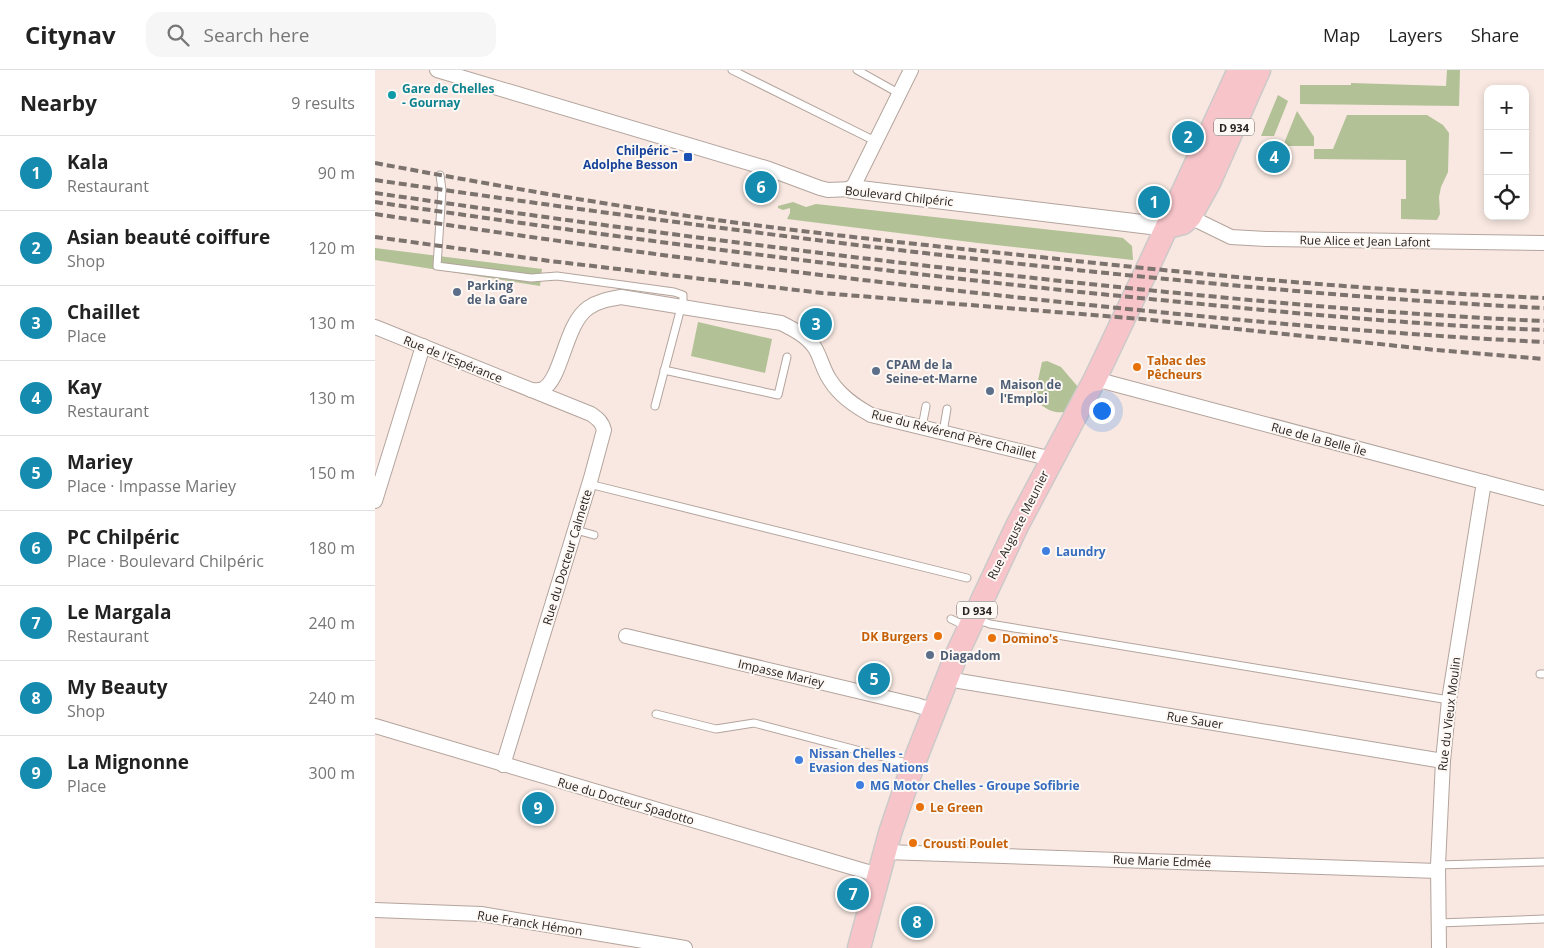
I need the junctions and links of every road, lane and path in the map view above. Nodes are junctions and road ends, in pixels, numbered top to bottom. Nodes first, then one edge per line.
1 (437, 70) edge
2 (732, 70) edge
3 (857, 70) edge
4 (911, 70) edge
5 (1239, 70) edge
6 (1259, 70) edge
7 (900, 94) junction
8 (877, 142) junction
9 (440, 175) dead end
10 (852, 189) junction
11 (1190, 217) junction
12 (1167, 227) junction
13 (1544, 243) edge
14 (681, 307) junction
15 (375, 327) edge
16 (423, 346) junction
17 (787, 357) dead end
18 (665, 370) junction
19 (1095, 379) junction
20 (531, 390) junction
21 (655, 406) dead end
22 (926, 406) dead end
23 (947, 409) dead end
24 (922, 427) junction
25 (943, 432) junction
26 (1052, 459) junction
27 (1485, 482) junction
28 (589, 484) junction
29 (1544, 498) edge
30 (375, 501) edge
31 (576, 530) junction
32 (595, 535) dead end
33 (967, 578) dead end
34 (965, 621) junction
35 (626, 636) dead end
36 (949, 677) junction
37 (1449, 700) junction
38 (935, 711) junction
39 (656, 714) dead end
40 (375, 726) edge
41 (1443, 761) junction
42 (503, 765) junction
43 (913, 765) junction
44 (885, 852) junction
45 (1544, 862) edge
46 (1438, 868) junction
47 (878, 875) junction
48 (375, 910) edge
49 (1544, 919) edge
50 (1439, 923) junction
51 (685, 948) edge
52 (859, 948) edge
53 (1439, 948) edge

1 - 10 street, Boulevard Chilpéric
2 - 8 lane
3 - 7 lane
4 - 7 street
5 - 12 main road, D 934
6 - 11 main road, D 934
7 - 8 street
8 - 10 street
9 - 14 lane
10 - 12 street, Boulevard Chilpéric
11 - 12 main road
11 - 13 street, Rue Alice et Jean Lafont
12 - 19 main road, Rue Auguste Meunier / D 934
14 - 18 lane
14 - 20 street, Rue du Révérend Père Chaillet
14 - 24 street, Rue du Révérend Père Chaillet
15 - 16 street, Rue de l'Espérance
16 - 20 street, Rue de l'Espérance
16 - 30 street
17 - 18 lane
18 - 21 lane
19 - 26 main road, Rue Auguste Meunier / D 934
19 - 27 street, Rue de la Belle Île
20 - 28 street, Rue du Docteur Calmette
22 - 24 lane
23 - 25 lane
24 - 25 street, Rue du Révérend Père Chaillet
25 - 26 street, Rue du Révérend Père Chaillet
26 - 34 main road, Rue Auguste Meunier / D 934
27 - 29 street, Rue de la Belle Île
27 - 37 street, Rue du Vieux Moulin
28 - 31 street, Rue du Docteur Calmette
28 - 33 lane
31 - 32 lane
31 - 42 street, Rue du Docteur Calmette
34 - 36 main road, Rue Auguste Meunier / D 934
34 - 37 lane
35 - 38 street, Impasse Mariey
36 - 38 main road, Rue Auguste Meunier / D 934
36 - 41 street, Rue Sauer
37 - 41 street, Rue du Vieux Moulin
38 - 43 main road, Rue Auguste Meunier / D 934
39 - 43 lane
40 - 42 street, Rue du Docteur Spadotto
41 - 46 street, Rue du Vieux Moulin
42 - 47 street, Rue du Docteur Spadotto
43 - 44 main road, Rue Auguste Meunier / D 934
44 - 46 street, Rue Marie Edmée
44 - 47 main road, Rue Auguste Meunier / D 934
45 - 46 lane
46 - 50 street, Rue du Vieux Moulin
47 - 52 main road, Rue Auguste Meunier / D 934
48 - 51 street, Rue Franck Hémon
49 - 50 lane
50 - 53 street, Rue du Vieux Moulin

